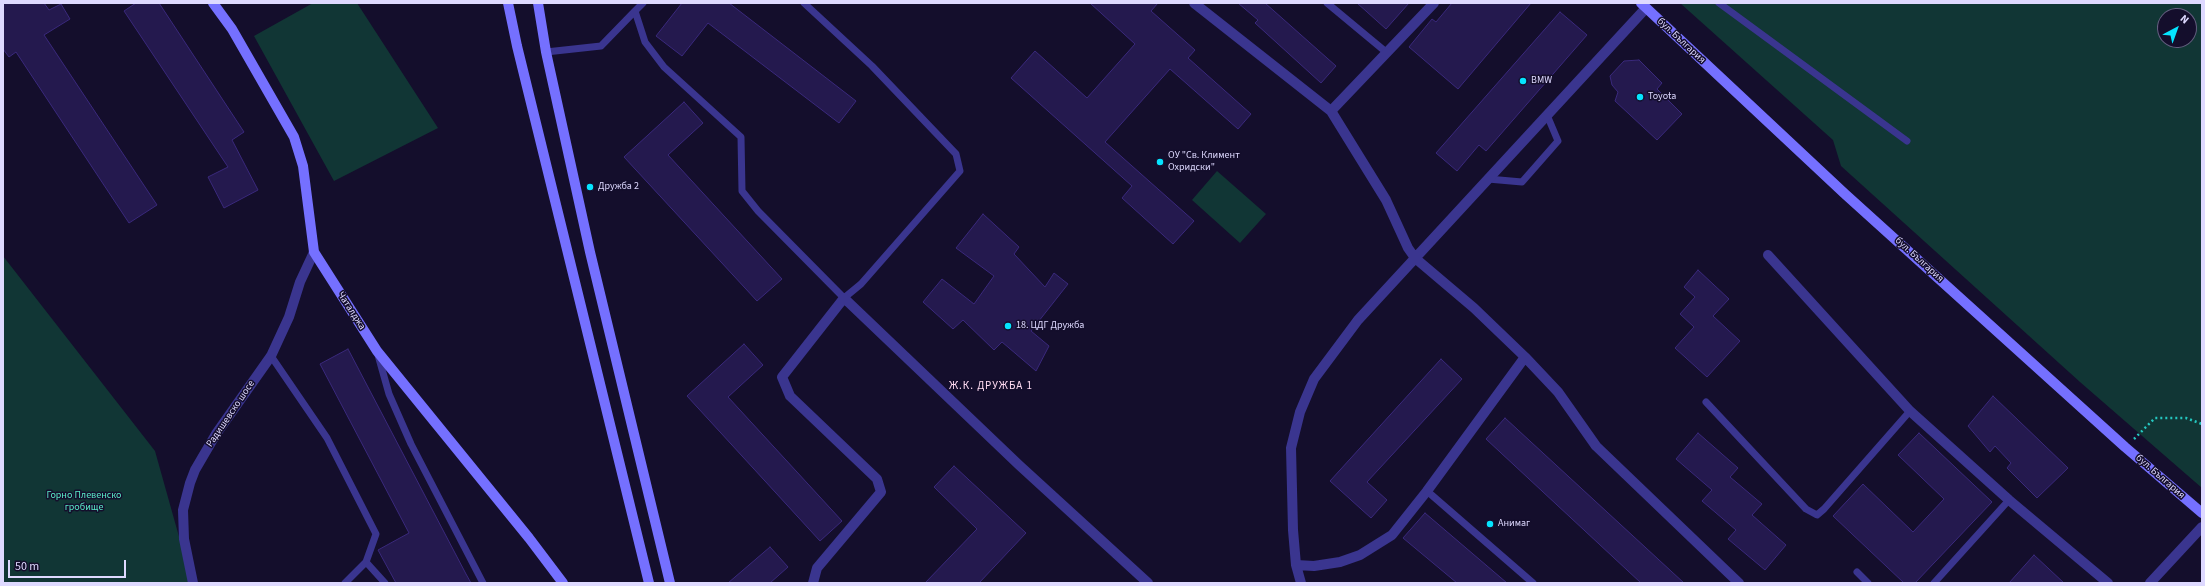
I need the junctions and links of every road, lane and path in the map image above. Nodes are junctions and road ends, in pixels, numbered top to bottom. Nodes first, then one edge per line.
1 (212, 3) edge
2 (508, 3) edge
3 (538, 3) edge
4 (643, 3) edge
5 (804, 3) edge
6 (1194, 3) edge
7 (1327, 3) edge
8 (1434, 3) edge
9 (1719, 3) edge
10 (1643, 6) edge
11 (635, 12) junction
12 (546, 52) junction
13 (1386, 52) junction
14 (1331, 111) junction
15 (1548, 115) junction
16 (1907, 141) dead end
17 (1488, 180) junction
18 (314, 252) junction
19 (1768, 255) dead end
20 (1415, 258) junction
21 (844, 298) junction
22 (377, 351) junction
23 (271, 356) junction
24 (1525, 357) junction
25 (1706, 402) dead end
26 (1910, 411) junction
27 (2202, 424) edge
28 (2125, 447) junction
29 (1426, 491) junction
30 (2008, 500) junction
31 (2202, 513) edge
32 (2202, 527) edge
33 (366, 562) junction
34 (1296, 565) junction
35 (1857, 572) dead end
36 (193, 583) edge
37 (345, 583) edge
38 (385, 583) edge
39 (483, 583) edge
40 (563, 583) edge
41 (649, 583) edge
42 (670, 583) edge
43 (813, 583) edge
44 (1148, 583) edge
45 (1301, 583) edge
46 (1533, 583) edge
47 (1739, 583) edge
48 (1868, 583) edge
49 (1934, 583) edge
50 (2108, 583) edge
51 (2150, 583) edge

1 - 18 street, Чаталджа
2 - 41 street
3 - 12 street
4 - 11 lane
5 - 21 lane
6 - 14 street
7 - 13 lane
8 - 13 street
9 - 16 lane
10 - 15 street
10 - 28 street, бул. България
11 - 12 lane
11 - 21 lane
12 - 42 street
13 - 14 street
14 - 20 street
15 - 17 street
15 - 17 lane
17 - 20 street
18 - 22 street, Чаталджа
18 - 23 street, Радишевско шосе
19 - 26 street
20 - 24 street
20 - 34 street
21 - 43 street
21 - 44 street
22 - 39 lane
22 - 40 street, Чаталджа
23 - 33 lane
23 - 36 street, Радишевско шосе
24 - 29 street
24 - 47 street
25 - 26 lane
26 - 30 street
27 - 28 path
28 - 31 street, бул. България
29 - 34 street
29 - 46 lane
30 - 49 lane
30 - 50 street
32 - 51 street
33 - 37 lane
33 - 38 lane
34 - 45 street
35 - 48 lane

